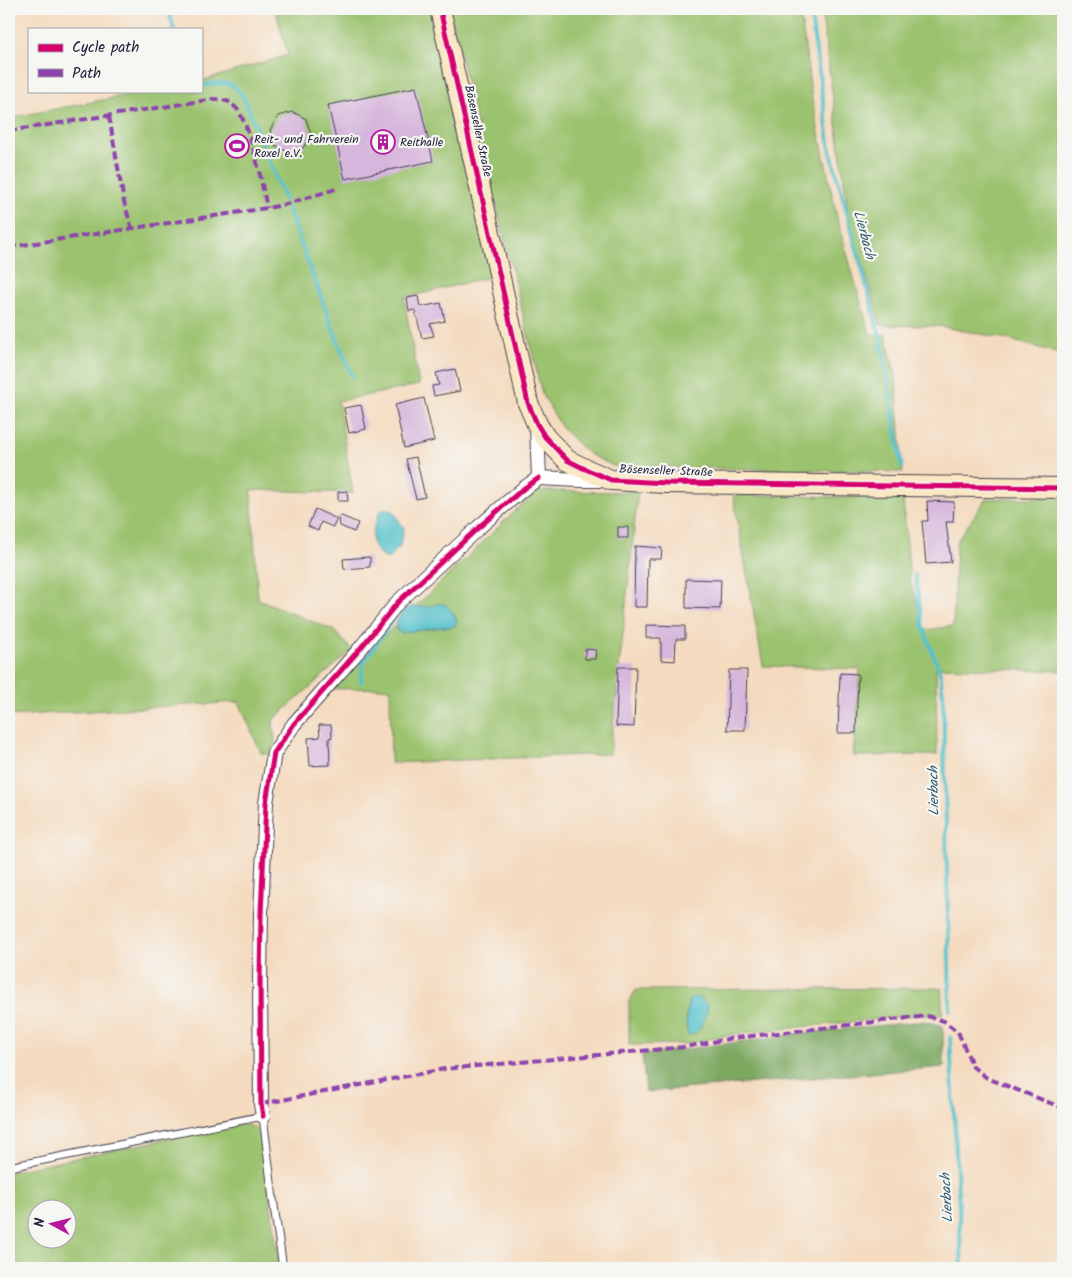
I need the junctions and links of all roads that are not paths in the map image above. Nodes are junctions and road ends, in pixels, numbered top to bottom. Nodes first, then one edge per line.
1 (440, 9) edge
2 (537, 424) junction
3 (538, 478) junction
4 (611, 480) junction
5 (1063, 488) edge
6 (263, 1116) junction
7 (9, 1167) edge
8 (283, 1268) edge

1 - 2 street, Bösenseller Straße
2 - 3 street
2 - 4 street, Bösenseller Straße
3 - 4 street
3 - 6 street
4 - 5 street, Bösenseller Straße
6 - 7 lane
6 - 8 lane

